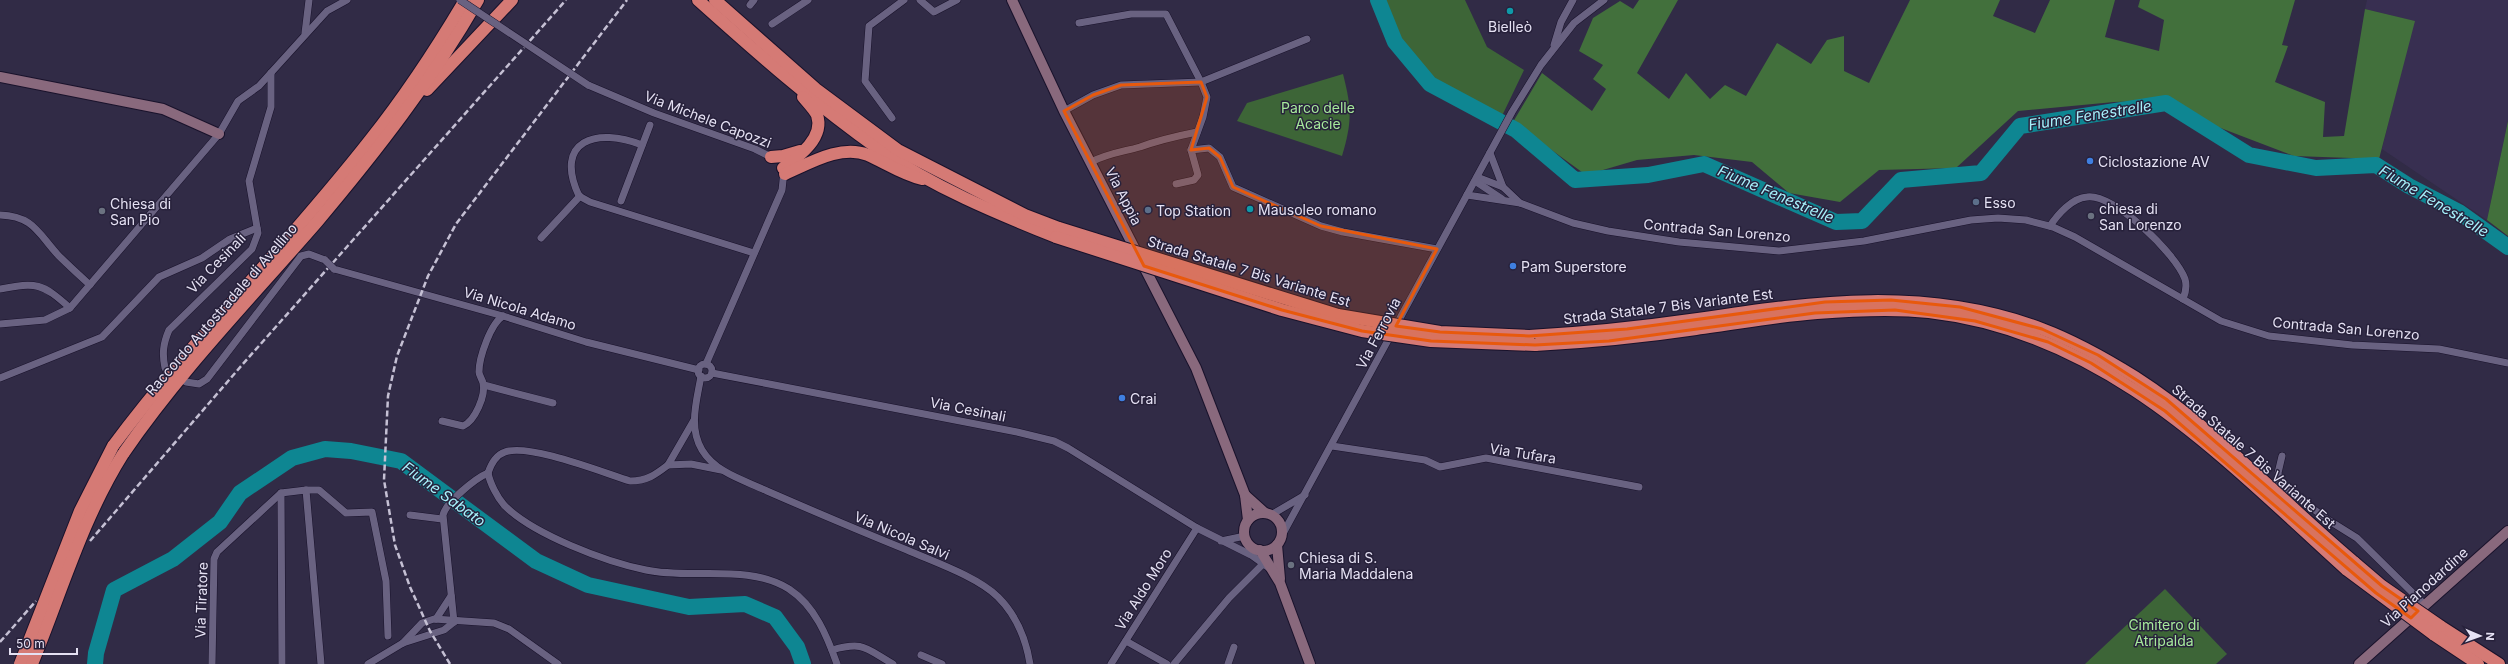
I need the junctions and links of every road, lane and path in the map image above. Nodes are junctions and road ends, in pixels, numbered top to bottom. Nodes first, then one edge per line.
1 (309, 0) edge
2 (347, 0) edge
3 (460, 0) edge
4 (465, 0) edge
5 (478, 0) edge
6 (512, 0) edge
7 (698, 0) edge
8 (715, 0) edge
9 (808, 0) edge
10 (904, 0) edge
11 (920, 0) edge
12 (957, 0) edge
13 (1012, 0) edge
14 (1573, 0) edge
15 (1604, 0) edge
16 (1078, 23) dead end
17 (772, 24) dead end
18 (305, 33) junction
19 (1307, 39) dead end
20 (1553, 49) junction
21 (271, 73) junction
22 (784, 75) junction
23 (0, 77) edge
24 (1201, 82) junction
25 (416, 97) junction
26 (1064, 111) junction
27 (892, 118) dead end
28 (650, 125) dead end
29 (1197, 132) junction
30 (219, 134) junction
31 (642, 145) junction
32 (807, 148) junction
33 (1191, 150) junction
34 (1490, 153) junction
35 (771, 157) junction
36 (1091, 162) junction
37 (784, 171) junction
38 (1476, 179) junction
39 (936, 183) junction
40 (1176, 184) dead end
41 (1503, 187) junction
42 (1467, 195) junction
43 (580, 196) junction
44 (621, 201) dead end
45 (1505, 201) junction
46 (1520, 203) junction
47 (0, 214) edge
48 (2050, 226) junction
49 (258, 228) junction
50 (1057, 232) junction
51 (541, 238) dead end
52 (1437, 249) junction
53 (754, 253) junction
54 (90, 285) junction
55 (0, 289) edge
56 (2184, 299) junction
57 (70, 308) junction
58 (503, 316) junction
59 (0, 324) edge
60 (2508, 363) edge
61 (706, 364) junction
62 (165, 368) dead end
63 (700, 373) junction
64 (712, 373) junction
65 (0, 378) edge
66 (186, 382) dead end
67 (484, 385) junction
68 (553, 403) dead end
69 (694, 420) junction
70 (442, 421) dead end
71 (1332, 446) junction
72 (2282, 456) dead end
73 (707, 457) junction
74 (668, 465) junction
75 (696, 466) junction
76 (723, 471) junction
77 (488, 473) junction
78 (1639, 487) dead end
79 (306, 490) junction
80 (281, 493) junction
81 (1307, 493) junction
82 (1245, 495) junction
83 (1268, 514) junction
84 (410, 515) dead end
85 (442, 519) junction
86 (1248, 520) junction
87 (1197, 528) junction
88 (2508, 531) edge
89 (1245, 536) junction
90 (1221, 541) junction
91 (1278, 542) junction
92 (1256, 553) junction
93 (1264, 564) junction
94 (1272, 570) junction
95 (1280, 583) junction
96 (452, 594) junction
97 (2425, 605) junction
98 (436, 618) junction
99 (454, 622) junction
100 (2437, 630) junction
101 (388, 636) dead end
102 (1126, 641) junction
103 (403, 643) junction
104 (2470, 645) junction
105 (1234, 646) dead end
106 (832, 650) junction
107 (921, 655) dead end
108 (20, 664) edge
109 (32, 664) edge
110 (212, 664) edge
111 (282, 664) edge
112 (320, 664) edge
113 (368, 664) edge
114 (558, 664) edge
115 (838, 664) edge
116 (893, 664) edge
117 (942, 664) edge
118 (1030, 664) edge
119 (1111, 664) edge
120 (1167, 664) edge
121 (1174, 664) edge
122 (1228, 664) edge
123 (1310, 664) edge
124 (2359, 664) edge
125 (2478, 664) edge
126 (2499, 664) edge
127 (2506, 664) edge

1 - 18 street
2 - 18 street
3 - 35 street, Via Michele Capozzi, bridge
4 - 108 highway, Raccordo Autostradale di Avellino, bridge
5 - 25 highway, Raccordo Autostradale di Avellino
6 - 25 highway
7 - 22 highway, Strada Statale 7 Bis Variante Est
8 - 50 highway, Strada Statale 7 Bis Variante Est
9 - 17 street
10 - 27 street
11 - 12 street
13 - 26 street, Via Appia
14 - 20 street
15 - 20 street, Via Ferrovia
16 - 24 street
18 - 21 street
19 - 24 street
20 - 34 street, Via Ferrovia
21 - 30 street
21 - 49 street, Via Cesinali
22 - 32 highway
22 - 39 highway, Strada Statale 7 Bis Variante Est
23 - 30 street
24 - 26 street
24 - 29 street
25 - 109 highway, Raccordo Autostradale di Avellino, bridge
26 - 36 street, Via Appia
28 - 31 street
29 - 33 street
29 - 36 street
30 - 54 street
31 - 43 street
31 - 44 street
32 - 35 highway
32 - 37 highway
33 - 40 street
33 - 52 street
34 - 38 street, Via Ferrovia
34 - 41 street, Contrada San Lorenzo
35 - 37 street, Via Michele Capozzi
36 - 82 street, Via Appia
37 - 39 highway
37 - 53 street
38 - 41 street, Contrada San Lorenzo
38 - 42 street, Via Ferrovia
38 - 45 street, Contrada San Lorenzo
39 - 50 highway, Strada Statale 7 Bis Variante Est
41 - 46 street, Contrada San Lorenzo
42 - 45 street, Contrada San Lorenzo
42 - 52 street, Via Ferrovia
43 - 51 street
43 - 53 street
45 - 46 street, Contrada San Lorenzo
46 - 48 street, Contrada San Lorenzo
47 - 54 street
48 - 56 street, Contrada San Lorenzo
48 - 56 street
49 - 62 street, Via Cesinali
49 - 65 street
50 - 100 highway, Strada Statale 7 Bis Variante Est, bridge
52 - 71 street, Via Ferrovia
53 - 61 street
54 - 57 street
55 - 57 street
56 - 60 street, Contrada San Lorenzo
57 - 59 street
58 - 63 street, Via Nicola Adamo
58 - 66 street, Via Nicola Adamo, bridge
58 - 67 street
61 - 63 street
61 - 64 street
63 - 64 street
63 - 69 street
64 - 87 street, Via Cesinali
67 - 68 street
67 - 70 street
69 - 73 street
69 - 74 street
71 - 78 street, Via Tufara
71 - 81 street, Via Ferrovia
72 - 97 street
73 - 75 street
73 - 76 street
74 - 75 street
74 - 77 street
75 - 76 street
76 - 118 street, Via Nicola Salvi
77 - 85 street
77 - 106 street
79 - 80 street
79 - 101 street
79 - 112 street
80 - 110 street, Via Tiratore
80 - 111 street
81 - 83 street
81 - 91 street, Via Ferrovia
82 - 83 street, Via Appia
82 - 86 street, Via Appia
83 - 86 street
83 - 91 street
84 - 85 street
85 - 96 street
86 - 89 street
87 - 90 street, Via Cesinali
87 - 102 street, Via Aldo Moro
88 - 97 street, Via Pianodardine
89 - 90 street
89 - 92 street
90 - 92 street, Via Cesinali
91 - 92 street
91 - 95 street
92 - 93 street, Via Cesinali
92 - 94 street
93 - 94 street, Via Cesinali
93 - 121 street
94 - 95 street
95 - 123 street
96 - 98 street
96 - 99 street
97 - 124 street, Via Pianodardine
98 - 99 street
98 - 103 street
99 - 103 street
99 - 114 street
100 - 104 highway, Strada Statale 7 Bis Variante Est
100 - 125 highway, Strada Statale 7 Bis Variante Est
102 - 119 street, Via Aldo Moro
102 - 120 street
103 - 113 street
104 - 126 highway, Strada Statale 7 Bis Variante Est
104 - 127 highway
105 - 122 street
106 - 115 street
106 - 116 street
107 - 117 street

